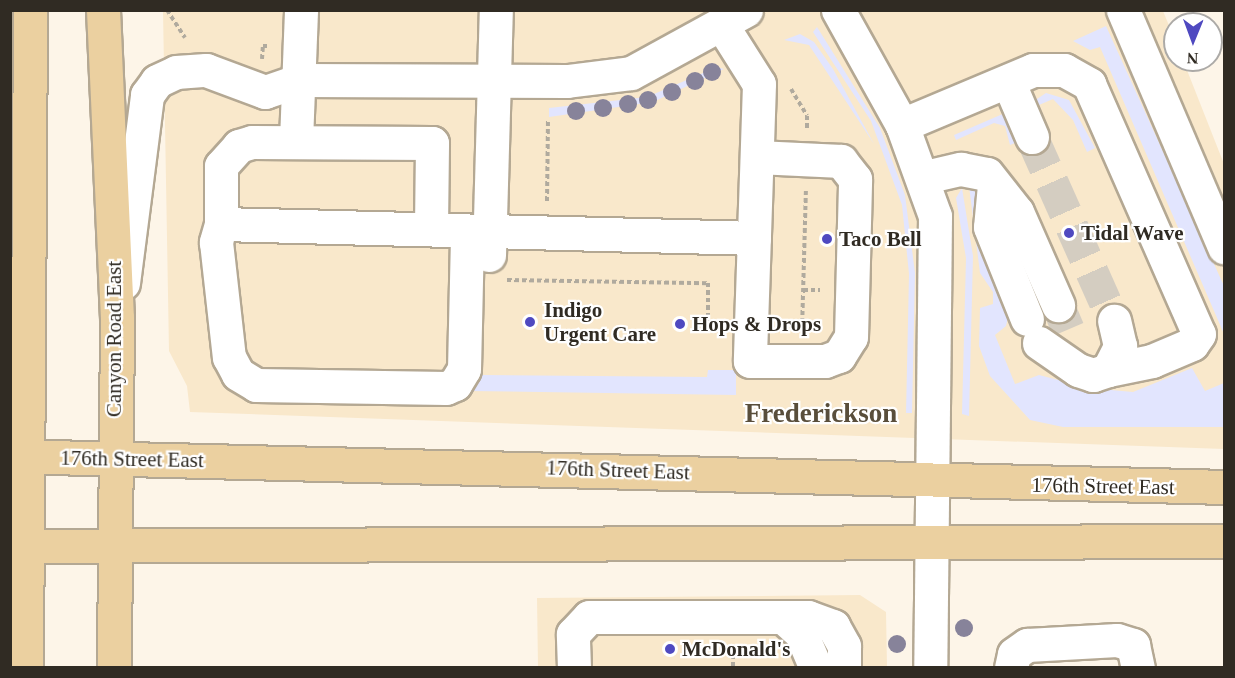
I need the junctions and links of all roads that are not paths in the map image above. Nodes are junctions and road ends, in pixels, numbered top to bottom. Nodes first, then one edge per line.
1 (30, 10) edge
2 (103, 10) edge
3 (302, 10) edge
4 (496, 10) edge
5 (838, 10) edge
6 (1122, 10) edge
7 (735, 19) edge
8 (299, 80) junction
9 (495, 81) junction
10 (1008, 81) junction
11 (902, 125) junction
12 (1032, 137) tunnel mouth
13 (296, 141) junction
14 (757, 157) junction
15 (19, 168) edge
16 (925, 177) junction
17 (221, 224) junction
18 (431, 227) junction
19 (480, 234) junction
20 (754, 238) junction
21 (1224, 247) edge
22 (485, 314) dead end
23 (117, 318) junction
24 (1114, 321) tunnel mouth
25 (1108, 370) junction
26 (18, 456) edge
27 (114, 459) junction
28 (932, 483) junction
29 (1224, 487) edge
30 (1224, 541) edge
31 (930, 544) junction
32 (17, 546) edge
33 (112, 546) junction
34 (783, 617) junction
35 (1083, 655) edge
36 (26, 668) edge
37 (114, 668) edge
38 (574, 668) edge
39 (816, 668) edge
40 (844, 668) edge
41 (930, 668) edge
42 (1011, 668) edge
43 (1138, 668) edge

1 - 15 main road
2 - 23 main road, Canyon Road East
3 - 8 street
4 - 9 street
5 - 11 street
6 - 21 street
7 - 9 street
7 - 14 street
8 - 9 street
8 - 13 street
8 - 23 street
9 - 19 street
10 - 11 street
10 - 12 street
10 - 25 street
11 - 16 street
13 - 17 street
13 - 18 street
14 - 20 street
14 - 20 street
15 - 26 main road
16 - 25 street
16 - 28 street
17 - 18 street
17 - 19 street
18 - 19 street
19 - 20 street
19 - 22 street
23 - 27 main road, Canyon Road East
24 - 25 street
26 - 27 main road, 176th Street East
26 - 32 main road
27 - 28 main road, 176th Street East
27 - 33 main road, Canyon Road East
28 - 29 main road, 176th Street East
28 - 31 street
30 - 31 main road
31 - 33 main road
31 - 41 street
32 - 33 main road
32 - 36 main road
33 - 37 main road, Canyon Road East
34 - 38 street
34 - 39 street
34 - 40 street
35 - 42 street
35 - 43 street

